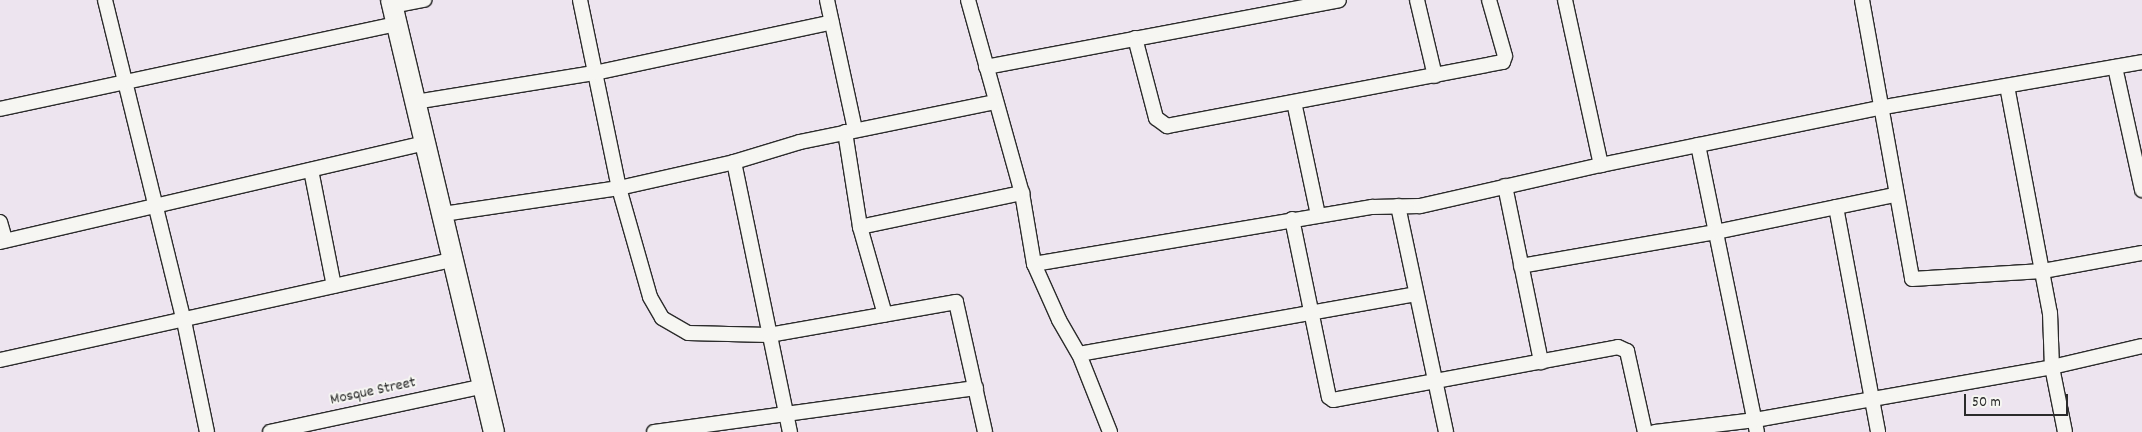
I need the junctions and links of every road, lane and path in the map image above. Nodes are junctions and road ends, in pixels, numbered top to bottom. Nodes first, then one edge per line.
1 (105, 0) edge
2 (424, 0) edge
3 (580, 0) edge
4 (827, 0) edge
5 (968, 0) edge
6 (1339, 0) edge
7 (1417, 0) edge
8 (1489, 0) edge
9 (1566, 0) edge
10 (1862, 0) edge
11 (1272, 6) edge
12 (393, 10) edge
13 (832, 22) junction
14 (1135, 38) junction
15 (2142, 62) edge
16 (986, 67) junction
17 (2115, 67) junction
18 (595, 73) junction
19 (1435, 76) junction
20 (123, 81) junction
21 (2007, 86) junction
22 (415, 102) junction
23 (995, 102) junction
24 (1294, 102) junction
25 (1879, 108) junction
26 (0, 109) edge
27 (850, 131) junction
28 (425, 142) junction
29 (1698, 145) junction
30 (2138, 161) edge
31 (734, 162) junction
32 (1601, 164) junction
33 (311, 170) junction
34 (1505, 186) junction
35 (619, 188) junction
36 (2142, 190) edge
37 (1022, 193) junction
38 (1895, 194) junction
39 (1398, 206) junction
40 (156, 207) junction
41 (1836, 207) junction
42 (442, 214) junction
43 (1318, 215) junction
44 (1292, 219) junction
45 (0, 222) edge
46 (860, 227) junction
47 (1716, 232) junction
48 (2, 241) edge
49 (2142, 253) edge
50 (454, 259) junction
51 (1034, 264) junction
52 (1521, 266) junction
53 (2042, 271) junction
54 (334, 286) junction
55 (1416, 294) junction
56 (1312, 312) junction
57 (885, 315) junction
58 (184, 321) junction
59 (769, 335) junction
60 (2142, 346) edge
61 (1079, 354) junction
62 (0, 360) edge
63 (1541, 362) junction
64 (2052, 367) junction
65 (1435, 383) junction
66 (484, 386) junction
67 (976, 388) junction
68 (1872, 398) junction
69 (787, 416) junction
70 (1756, 426) edge
71 (207, 432) edge
72 (270, 432) edge
73 (494, 432) edge
74 (654, 432) edge
75 (790, 432) edge
76 (985, 432) edge
77 (1110, 432) edge
78 (1446, 432) edge
79 (1645, 432) edge
80 (1655, 432) edge
81 (1878, 432) edge
82 (2065, 432) edge

1 - 20 street
2 - 12 street
3 - 18 street
4 - 13 street
5 - 16 street
6 - 11 street
7 - 19 street
8 - 19 street
9 - 32 street
10 - 25 street
11 - 14 street
12 - 20 street
12 - 22 street
13 - 18 street
13 - 27 street
14 - 16 street
14 - 24 street
15 - 17 street
16 - 23 street
17 - 21 street
17 - 30 street
18 - 22 street
18 - 35 street
19 - 24 street
20 - 26 street
20 - 40 street
21 - 25 street
21 - 53 street
22 - 28 street
23 - 27 street
23 - 37 street
24 - 43 street
25 - 29 street
25 - 38 street
27 - 31 street
27 - 46 street
28 - 33 street
28 - 42 street
29 - 32 street
29 - 47 street
30 - 36 street
31 - 35 street
31 - 59 street
32 - 34 street
33 - 40 street
33 - 54 street
34 - 39 street
34 - 52 street
35 - 42 street
35 - 59 street
37 - 46 street
37 - 51 street
38 - 41 street
38 - 53 street
39 - 43 street
39 - 55 street
40 - 48 street
40 - 58 street
41 - 47 street
41 - 68 street
42 - 50 street
43 - 44 street
44 - 51 street
44 - 56 street
45 - 48 street
46 - 57 street
47 - 52 street
47 - 70 street
49 - 53 street
50 - 54 street
50 - 66 street
51 - 61 street
52 - 63 street
53 - 64 street
54 - 58 street
55 - 56 street
55 - 65 street
56 - 61 street
56 - 65 street
57 - 59 street
57 - 67 street
58 - 62 street
58 - 71 street
59 - 69 street
60 - 64 street
61 - 77 street
63 - 65 street
63 - 79 street
64 - 68 street
64 - 82 street
65 - 78 street
66 - 72 street, Mosque Street
66 - 73 street
67 - 69 street
67 - 76 street
68 - 70 street
68 - 81 street
69 - 74 street
69 - 75 street
70 - 80 street

